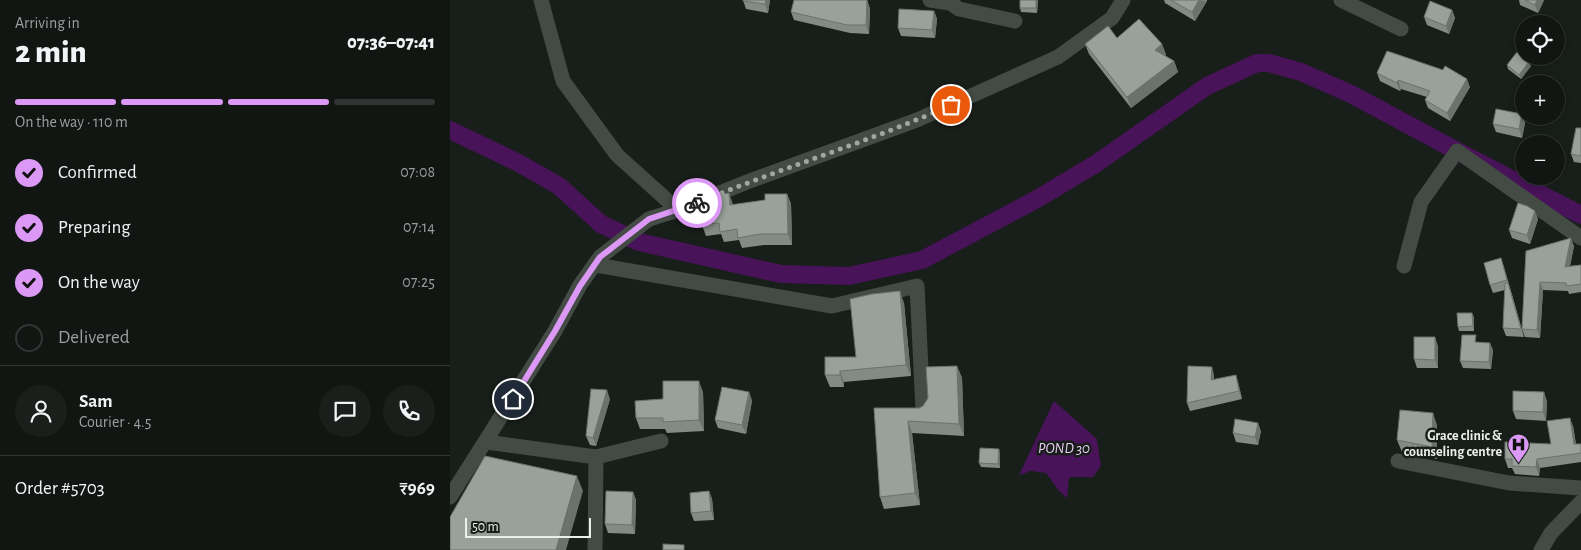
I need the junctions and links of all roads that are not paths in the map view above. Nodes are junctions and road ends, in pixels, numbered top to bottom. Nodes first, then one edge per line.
1 (541, 0) edge
2 (930, 0) edge
3 (1123, 0) edge
4 (1341, 0) edge
5 (950, 1) edge
6 (1015, 21) dead end
7 (1401, 29) dead end
8 (678, 210) junction
9 (1581, 238) edge
10 (598, 261) junction
11 (1404, 266) dead end
12 (923, 410) edge
13 (661, 441) dead end
14 (486, 442) junction
15 (596, 457) junction
16 (1398, 461) dead end
17 (1581, 488) edge
18 (450, 497) edge
19 (1581, 502) edge
20 (595, 550) edge
21 (1541, 550) edge

1 - 8 street
2 - 5 street
3 - 8 street
4 - 7 street
5 - 6 street
8 - 10 street
9 - 11 street
10 - 12 street
10 - 14 street
13 - 15 street
14 - 15 street
14 - 18 street
15 - 20 street
16 - 17 street
19 - 21 street

